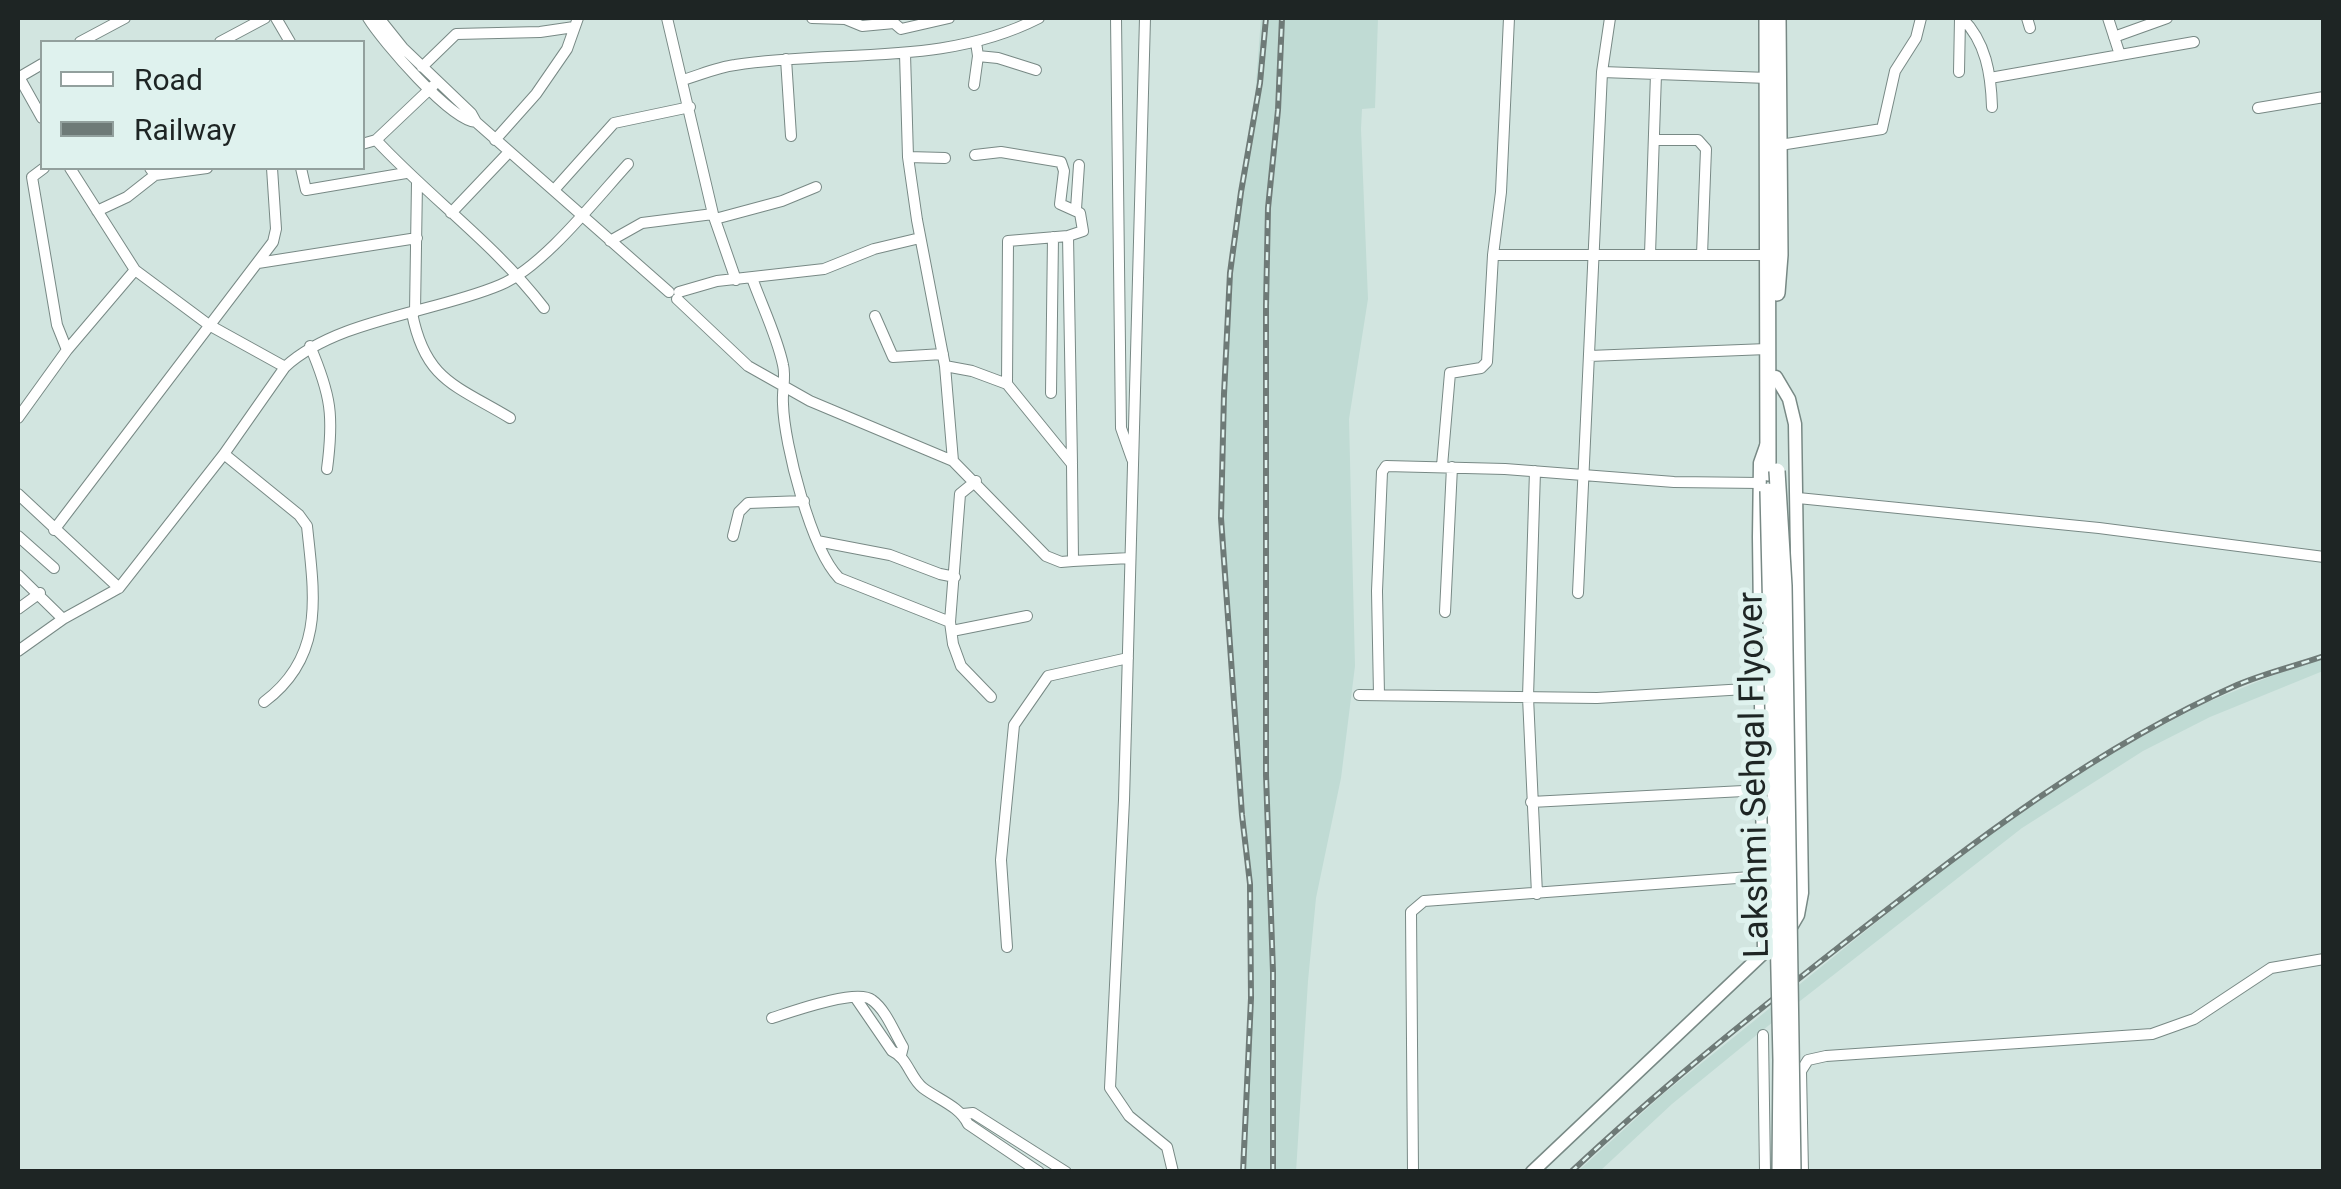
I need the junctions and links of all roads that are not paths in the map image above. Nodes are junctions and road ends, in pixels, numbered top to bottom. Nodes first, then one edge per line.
1 (124, 18) edge
2 (265, 18) edge
3 (276, 18) edge
4 (368, 18) edge
5 (380, 18) edge
6 (667, 18) edge
7 (812, 18) edge
8 (949, 18) edge
9 (1039, 18) edge
10 (1116, 18) edge
11 (1144, 18) edge
12 (1509, 18) edge
13 (1610, 18) edge
14 (1767, 18) edge
15 (1778, 18) edge
16 (1921, 18) edge
17 (1961, 18) edge
18 (2108, 18) edge
19 (2167, 18) edge
20 (576, 22) edge
21 (2142, 22) edge
22 (384, 34) junction
23 (2114, 37) junction
24 (84, 40) edge
25 (224, 40) edge
26 (289, 40) edge
27 (976, 42) junction
28 (2194, 42) dead end
29 (905, 54) junction
30 (2120, 55) junction
31 (978, 56) junction
32 (786, 59) junction
33 (40, 65) edge
34 (422, 66) junction
35 (1036, 70) dead end
36 (1602, 72) junction
37 (1960, 72) dead end
38 (1656, 74) junction
39 (18, 77) edge
40 (1768, 78) junction
41 (1990, 78) junction
42 (683, 80) junction
43 (974, 85) dead end
44 (434, 86) junction
45 (2324, 97) edge
46 (1992, 107) dead end
47 (690, 108) junction
48 (2258, 108) dead end
49 (40, 115) edge
50 (791, 136) dead end
51 (376, 140) junction
52 (495, 140) junction
53 (1654, 140) junction
54 (365, 143) edge
55 (1780, 146) junction
56 (508, 152) junction
57 (975, 155) dead end
58 (908, 157) junction
59 (944, 158) dead end
60 (628, 164) dead end
61 (1080, 165) dead end
62 (42, 170) edge
63 (71, 170) edge
64 (180, 170) edge
65 (272, 170) edge
66 (301, 170) edge
67 (153, 172) edge
68 (406, 172) junction
69 (418, 182) junction
70 (816, 187) dead end
71 (554, 190) junction
72 (1076, 209) junction
73 (98, 211) junction
74 (452, 213) junction
75 (582, 216) junction
76 (714, 216) junction
77 (1068, 236) junction
78 (1053, 237) junction
79 (417, 238) junction
80 (920, 238) junction
81 (610, 241) junction
82 (1492, 254) junction
83 (1592, 254) junction
84 (1650, 254) junction
85 (1702, 254) junction
86 (1774, 255) junction
87 (258, 262) junction
88 (134, 270) junction
89 (519, 276) junction
90 (752, 278) junction
91 (736, 280) junction
92 (675, 294) junction
93 (544, 308) dead end
94 (413, 312) junction
95 (875, 316) dead end
96 (209, 325) junction
97 (310, 346) junction
98 (1767, 349) junction
99 (67, 350) junction
100 (1589, 356) junction
101 (944, 360) junction
102 (285, 366) junction
103 (1776, 377) junction
104 (1007, 384) junction
105 (783, 386) junction
106 (1051, 393) dead end
107 (18, 418) edge
108 (510, 418) dead end
109 (224, 454) junction
110 (1133, 461) junction
111 (953, 462) junction
112 (1072, 464) junction
113 (1447, 466) junction
114 (327, 469) dead end
115 (1536, 471) junction
116 (1584, 475) junction
117 (1768, 475) junction
118 (976, 481) junction
119 (18, 494) edge
120 (1798, 498) junction
121 (804, 501) junction
122 (54, 530) junction
123 (18, 536) edge
124 (733, 536) dead end
125 (818, 542) junction
126 (2324, 557) edge
127 (1130, 558) junction
128 (1073, 562) junction
129 (54, 568) dead end
130 (18, 575) edge
131 (955, 577) junction
132 (119, 588) junction
133 (40, 593) junction
134 (1578, 593) dead end
135 (18, 609) edge
136 (1445, 612) dead end
137 (1027, 616) dead end
138 (63, 619) junction
139 (951, 627) junction
140 (18, 650) edge
141 (1128, 658) junction
142 (1762, 688) junction
143 (1359, 694) dead end
144 (1378, 695) junction
145 (991, 697) dead end
146 (1528, 697) junction
147 (264, 702) dead end
148 (1763, 790) junction
149 (1531, 802) junction
150 (1764, 876) junction
151 (1537, 894) junction
152 (1007, 947) dead end
153 (1764, 952) junction
154 (2324, 959) edge
155 (772, 1018) dead end
156 (1763, 1035) dead end
157 (963, 1114) junction
158 (1039, 1172) edge
159 (1066, 1172) edge
160 (1173, 1172) edge
161 (1414, 1172) edge
162 (1532, 1172) edge
163 (1764, 1172) edge
164 (1780, 1172) edge
165 (1793, 1172) edge
166 (1803, 1172) edge

1 - 24 street
2 - 25 street
3 - 26 street
4 - 22 street
5 - 22 street
6 - 42 street
7 - 8 street
9 - 27 street
10 - 110 street
11 - 110 street
12 - 82 street
13 - 36 street
14 - 40 main road
15 - 55 main road
16 - 55 street
17 - 37 street
17 - 41 street
18 - 23 street
19 - 21 street
20 - 34 street
20 - 52 street
21 - 23 street
22 - 34 street
22 - 44 street
23 - 30 street
27 - 29 street
27 - 31 street
28 - 30 street
29 - 32 street
29 - 58 street
30 - 41 street
31 - 35 street
31 - 43 street
32 - 42 street
32 - 50 street
33 - 39 street
34 - 44 street
36 - 38 street
36 - 83 street
38 - 40 street
38 - 53 street
39 - 49 street
40 - 86 main road
41 - 46 street
42 - 47 street
44 - 51 street
44 - 52 street
45 - 48 street
47 - 71 street
47 - 76 street
51 - 54 street
51 - 68 street
52 - 56 street
53 - 84 street
53 - 85 street
55 - 86 main road
56 - 71 street
56 - 74 street
57 - 72 street
58 - 59 street
58 - 80 street
60 - 75 street
61 - 72 street
62 - 99 street
63 - 73 street
64 - 67 street
65 - 87 street
66 - 68 street
67 - 73 street
68 - 69 street
69 - 74 street
69 - 79 street
70 - 76 street
71 - 75 street
72 - 77 street
73 - 88 street
74 - 89 street
75 - 81 street
75 - 89 street
76 - 81 street
76 - 91 street
77 - 78 street
77 - 112 street
78 - 104 street
78 - 106 street
79 - 87 street
79 - 94 street
80 - 90 street
80 - 101 street
81 - 92 street
82 - 83 street
82 - 113 street
83 - 84 street
83 - 100 street
84 - 85 street
85 - 86 street
86 - 98 main road, Lakshmi Sehgal Flyover
86 - 103 main road, Lakshmi Sehgal Flyover
87 - 96 street
88 - 96 street
88 - 99 street
89 - 93 street
89 - 94 street
90 - 91 street
90 - 105 street
91 - 92 street
92 - 105 street
94 - 97 street
94 - 108 street
95 - 101 street
96 - 102 street
96 - 122 street
97 - 102 street
97 - 114 street
98 - 100 street
98 - 117 main road, Lakshmi Sehgal Flyover
99 - 107 street
100 - 116 street
101 - 104 street
101 - 111 street
102 - 109 street
103 - 117 main road, Lakshmi Sehgal Flyover
103 - 120 street
104 - 112 street
105 - 111 street
105 - 121 street
109 - 132 street
109 - 147 street
110 - 127 street
111 - 118 street
112 - 128 street
113 - 115 street
113 - 136 street
113 - 144 street
115 - 116 street
115 - 146 street
116 - 117 street
116 - 134 street
117 - 142 street
117 - 164 main road, Lakshmi Sehgal Flyover, bridge
117 - 165 main road, Lakshmi Sehgal Flyover, bridge
118 - 128 street
118 - 131 street
119 - 122 street
120 - 126 street
120 - 153 street
121 - 124 street
121 - 125 street
122 - 132 street
123 - 129 street
125 - 131 street
125 - 139 street
127 - 128 street
127 - 141 street
130 - 133 street
131 - 139 street
132 - 138 street
133 - 135 street
133 - 138 street
137 - 139 street
138 - 140 street
139 - 145 street
141 - 152 street
141 - 160 street
142 - 146 street
142 - 148 street
143 - 144 street
144 - 146 street
146 - 149 street
148 - 149 street
148 - 150 street
149 - 151 street
150 - 151 street
150 - 153 street
151 - 161 street
153 - 162 street
154 - 166 street
155 - 157 street
156 - 163 street
157 - 158 street
157 - 159 street

